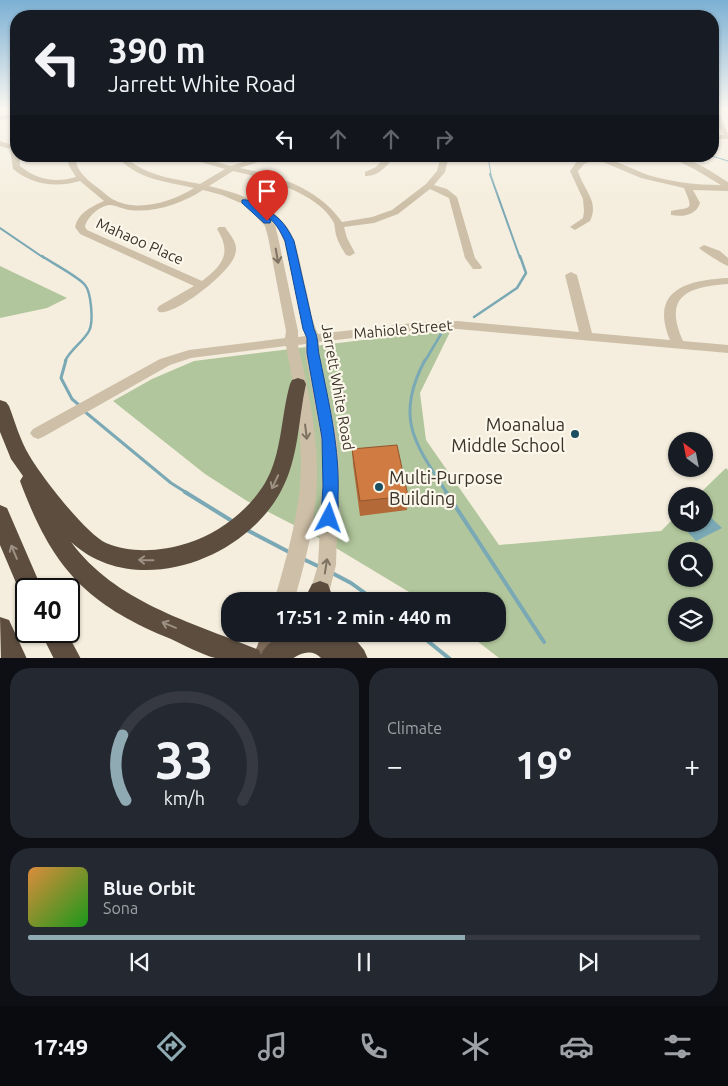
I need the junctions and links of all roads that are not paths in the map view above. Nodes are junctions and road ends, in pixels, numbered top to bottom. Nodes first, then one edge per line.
1 (15, 162) edge
2 (72, 162) edge
3 (126, 162) edge
4 (208, 162) edge
5 (247, 162) edge
6 (385, 162) edge
7 (444, 162) edge
8 (581, 162) edge
9 (609, 162) edge
10 (685, 162) edge
11 (233, 168) junction
12 (368, 174) dead end
13 (81, 178) junction
14 (429, 186) junction
15 (202, 187) junction
16 (728, 187) edge
17 (688, 188) junction
18 (245, 201) junction
19 (110, 202) junction
20 (674, 213) dead end
21 (340, 225) junction
22 (575, 227) dead end
23 (222, 229) dead end
24 (704, 248) dead end
25 (350, 253) dead end
26 (728, 263) edge
27 (477, 267) dead end
28 (571, 275) dead end
29 (728, 281) edge
30 (202, 285) junction
31 (163, 309) dead end
32 (586, 336) junction
33 (313, 338) junction
34 (291, 341) junction
35 (678, 344) junction
36 (728, 349) edge
37 (297, 374) junction
38 (0, 406) edge
39 (38, 432) dead end
40 (21, 459) junction
41 (0, 514) edge
42 (25, 578) edge
43 (286, 592) edge
44 (321, 592) edge
45 (0, 629) edge
46 (269, 642) edge
47 (342, 642) edge
48 (59, 643) edge
49 (302, 644) edge
50 (14, 658) edge
51 (68, 658) edge
52 (250, 658) edge
53 (262, 658) edge
54 (272, 658) edge
55 (338, 658) edge
56 (355, 658) edge

1 - 13 street
2 - 13 street
3 - 15 street, Jarrett White Road
4 - 11 street
5 - 11 street
6 - 12 street
7 - 14 street
8 - 22 street
9 - 17 street
10 - 16 street
11 - 15 street
11 - 21 street
13 - 19 street
14 - 21 street
14 - 27 street
15 - 18 street, Jarrett White Road
15 - 19 street
16 - 17 street
17 - 20 street
18 - 33 street, Jarrett White Road
18 -> 34 street, Jarrett White Road
19 - 30 street, Mahaoo Place
21 - 25 street
23 - 30 street
24 - 26 street
28 - 32 street
29 - 35 street
30 - 31 street
32 - 33 street, Mahiole Street
32 - 35 street, Mahiole Street
33 - 34 street, Mahiole Street
44 -> 33 street, Jarrett White Road
34 - 37 street, Jarrett White Road
34 - 39 street, Mahiole Street
35 - 36 street, Mahiole Street
37 -> 40 highway
37 -> 43 street, Jarrett White Road
38 - 40 highway
52 -> 40 highway
42 -> 41 highway
45 - 50 highway
46 - 53 main road
47 - 56 highway
48 - 51 highway
49 - 54 highway
49 - 55 highway

